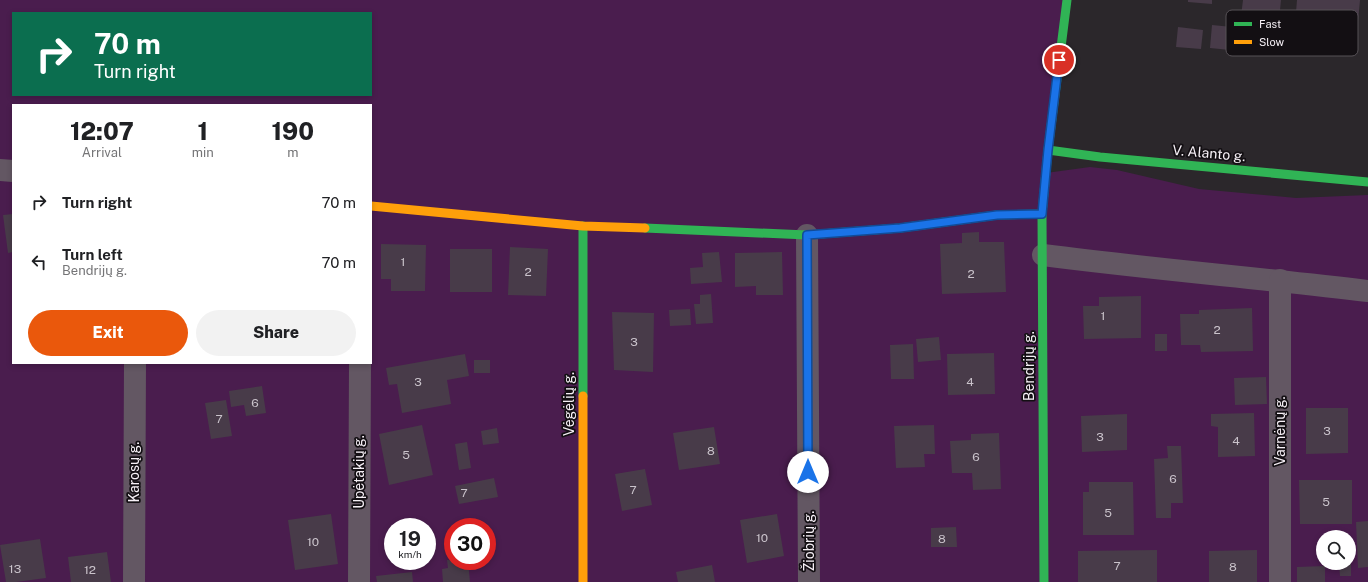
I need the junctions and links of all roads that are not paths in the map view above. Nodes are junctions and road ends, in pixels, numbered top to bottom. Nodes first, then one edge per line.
1 (1067, 0) edge
2 (1048, 150) junction
3 (0, 170) edge
4 (12, 171) edge
5 (1368, 182) edge
6 (372, 206) edge
7 (1042, 214) junction
8 (583, 226) junction
9 (807, 235) junction
10 (1043, 255) junction
11 (1280, 280) junction
12 (1368, 291) edge
13 (135, 364) edge
14 (360, 364) edge
15 (134, 582) edge
16 (359, 582) edge
17 (583, 582) edge
18 (809, 582) edge
19 (1044, 582) edge
20 (1280, 582) edge

1 - 2 street, Bendrijų g.
2 - 5 street, V. Alanto g.
2 - 7 street, Bendrijų g.
3 - 4 street
6 - 8 street
7 - 9 street
7 - 10 street, Bendrijų g.
8 - 9 street
8 - 17 street, Vėgėlių g.
9 - 18 street, Žiobrių g.
10 - 11 street
10 - 19 street, Bendrijų g.
11 - 12 street
11 - 20 street, Varnėnų g.
13 - 15 street, Karosų g.
14 - 16 street, Upėtakių g.

